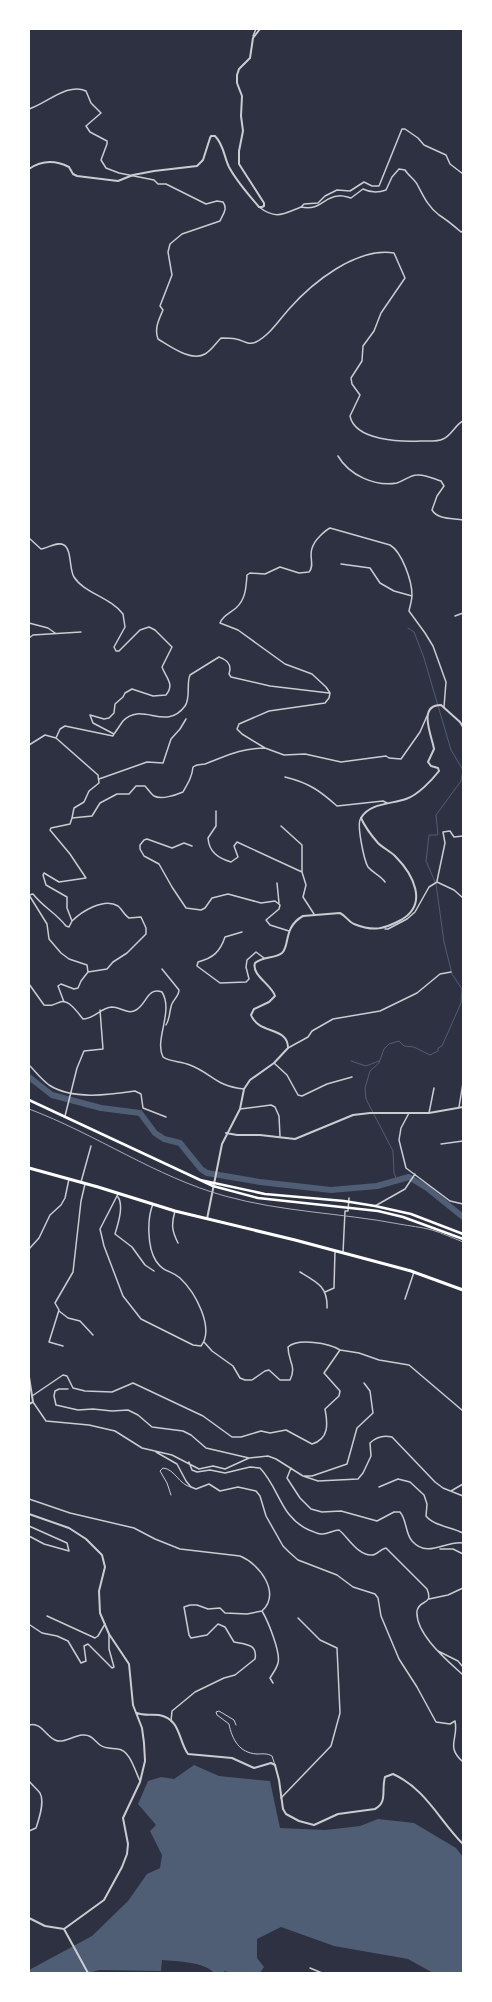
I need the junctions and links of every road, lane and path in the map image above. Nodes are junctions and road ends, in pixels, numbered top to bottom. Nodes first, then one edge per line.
1 (256, 29) edge
2 (260, 29) edge
3 (253, 38) junction
4 (29, 109) edge
5 (29, 170) edge
6 (463, 174) edge
7 (133, 175) junction
8 (259, 207) junction
9 (301, 207) junction
10 (463, 231) edge
11 (463, 421) edge
12 (338, 456) dead end
13 (463, 520) edge
14 (29, 538) edge
15 (341, 564) dead end
16 (412, 596) junction
17 (463, 613) edge
18 (455, 616) dead end
19 (29, 623) edge
20 (81, 632) dead end
21 (55, 633) junction
22 (29, 638) edge
23 (330, 693) junction
24 (442, 706) junction
25 (429, 713) junction
26 (186, 718) dead end
27 (463, 727) edge
28 (114, 734) junction
29 (56, 738) junction
30 (29, 745) edge
31 (265, 748) junction
32 (285, 777) dead end
33 (99, 779) junction
34 (388, 803) junction
35 (216, 811) dead end
36 (72, 818) junction
37 (361, 818) junction
38 (280, 826) dead end
39 (463, 836) edge
40 (192, 846) dead end
41 (302, 872) junction
42 (385, 882) dead end
43 (437, 882) junction
44 (277, 883) dead end
45 (463, 898) edge
46 (279, 903) junction
47 (315, 916) junction
48 (72, 921) junction
49 (385, 929) junction
50 (289, 931) junction
51 (242, 932) dead end
52 (264, 958) junction
53 (162, 969) dead end
54 (88, 972) junction
55 (451, 972) dead end
56 (29, 984) edge
57 (64, 1002) junction
58 (100, 1010) junction
59 (164, 1027) junction
60 (288, 1048) junction
61 (274, 1063) junction
62 (29, 1065) edge
63 (352, 1077) dead end
64 (463, 1083) edge
65 (434, 1088) dead end
66 (244, 1089) junction
67 (72, 1093) junction
68 (29, 1100) edge
69 (459, 1107) junction
70 (463, 1107) edge
71 (240, 1109) junction
72 (409, 1113) junction
73 (429, 1113) junction
74 (65, 1116) junction
75 (166, 1117) dead end
76 (226, 1133) junction
77 (280, 1136) junction
78 (463, 1141) edge
79 (441, 1144) dead end
80 (91, 1146) dead end
81 (29, 1168) edge
82 (414, 1175) junction
83 (69, 1179) junction
84 (82, 1182) junction
85 (86, 1183) junction
86 (214, 1185) junction
87 (118, 1195) junction
88 (349, 1198) dead end
89 (153, 1204) junction
90 (463, 1204) edge
91 (375, 1206) junction
92 (175, 1211) junction
93 (206, 1219) junction
94 (463, 1234) edge
95 (463, 1239) edge
96 (178, 1243) dead end
97 (29, 1249) edge
98 (335, 1251) junction
99 (344, 1253) junction
100 (154, 1271) dead end
101 (300, 1272) dead end
102 (414, 1272) junction
103 (463, 1290) edge
104 (325, 1292) junction
105 (405, 1298) dead end
106 (327, 1308) dead end
107 (58, 1310) junction
108 (94, 1335) dead end
109 (204, 1342) junction
110 (63, 1346) dead end
111 (340, 1350) junction
112 (29, 1377) edge
113 (364, 1382) dead end
114 (68, 1390) dead end
115 (32, 1396) junction
116 (33, 1402) junction
117 (29, 1404) edge
118 (463, 1411) edge
119 (156, 1452) junction
120 (249, 1458) junction
121 (189, 1462) junction
122 (291, 1468) junction
123 (303, 1476) junction
124 (463, 1484) edge
125 (191, 1487) junction
126 (379, 1487) dead end
127 (451, 1491) junction
128 (171, 1495) dead end
129 (463, 1496) edge
130 (29, 1499) edge
131 (29, 1514) edge
132 (29, 1526) edge
133 (463, 1533) edge
134 (29, 1536) edge
135 (463, 1544) edge
136 (439, 1549) junction
137 (463, 1554) edge
138 (463, 1588) edge
139 (429, 1599) junction
140 (262, 1611) junction
141 (47, 1616) dead end
142 (298, 1618) dead end
143 (105, 1624) junction
144 (30, 1625) edge
145 (109, 1634) junction
146 (438, 1651) junction
147 (463, 1668) edge
148 (463, 1675) edge
149 (273, 1683) dead end
150 (137, 1713) junction
151 (171, 1721) junction
152 (29, 1725) edge
153 (236, 1725) dead end
154 (463, 1762) edge
155 (275, 1765) junction
156 (29, 1781) edge
157 (140, 1782) junction
158 (281, 1798) junction
159 (29, 1830) edge
160 (463, 1844) edge
161 (29, 1918) edge
162 (64, 1929) junction
163 (310, 1968) dead end
164 (88, 1973) edge
165 (322, 1973) edge

1 - 3 street
2 - 3 street
3 - 8 street
4 - 7 street
5 - 7 street
6 - 9 street
7 - 8 street
7 - 11 street
8 - 9 street
9 - 10 street
12 - 13 street
14 - 28 street
15 - 16 street
16 - 23 street
16 - 24 street
17 - 18 street
19 - 21 street
20 - 21 street
21 - 22 street
23 - 28 street
23 - 31 street
24 - 25 street
24 - 27 street
25 - 31 street
25 - 34 street
26 - 33 street
28 - 29 street
29 - 30 street
29 - 33 street
31 - 36 street
32 - 34 street
33 - 36 street
34 - 37 street
35 - 41 street
36 - 48 street
37 - 42 street
37 - 49 street
38 - 41 street
39 - 43 street
40 - 46 street
41 - 47 street
43 - 45 street
43 - 49 street
44 - 46 street
46 - 50 street
47 - 49 street
47 - 50 street
48 - 54 street
48 - 54 street
50 - 52 street
51 - 52 street
52 - 60 street
53 - 59 street
54 - 57 street
55 - 60 street
56 - 57 street
57 - 58 street
58 - 59 street
58 - 67 street
59 - 66 street
60 - 61 street
61 - 63 street
61 - 66 street
62 - 67 street
64 - 69 street
65 - 73 street
66 - 71 street
67 - 74 street
67 - 75 street
68 - 74 main road
69 - 70 street
69 - 73 street
71 - 76 street
71 - 77 street
72 - 73 street
72 - 77 street
72 - 82 street
74 - 86 main road
76 - 77 street
76 - 86 street
78 - 79 street
80 - 84 street
81 - 83 highway
82 - 90 street
82 - 91 street
83 - 84 highway
83 - 97 street
84 - 85 highway
85 - 87 highway
85 - 107 street
86 - 91 main road
86 - 93 street
86 - 95 main road
87 - 89 highway
87 - 100 street
87 - 109 street
88 - 99 street
89 - 92 highway
89 - 109 street
91 - 94 main road
92 - 93 highway
92 - 96 street
93 - 98 highway
98 - 99 highway
98 - 104 street
99 - 102 highway
101 - 104 street
102 - 103 highway
102 - 105 street
104 - 106 street
107 - 108 street
107 - 110 street
109 - 111 street
111 - 115 street
111 - 118 street
112 - 115 street
113 - 123 street
114 - 120 street
115 - 116 street
116 - 117 street
116 - 119 street
119 - 121 street
119 - 125 street
120 - 121 street
120 - 122 street
121 - 139 street
122 - 123 street
122 - 136 street
123 - 127 street
124 - 127 street
125 - 128 lane
125 - 154 street
126 - 133 street
127 - 129 street
130 - 140 street
131 - 143 street
132 - 134 street
135 - 136 street
136 - 137 street
138 - 139 street
139 - 146 street
140 - 149 street
140 - 151 street
141 - 143 street
142 - 158 street
143 - 145 street
144 - 145 street
145 - 150 street
146 - 147 street
146 - 148 street
150 - 151 street
150 - 157 street
151 - 155 street
152 - 157 street
153 - 155 lane
155 - 158 street
156 - 159 street
157 - 162 street
158 - 160 street
161 - 162 street
162 - 164 street
163 - 165 street

